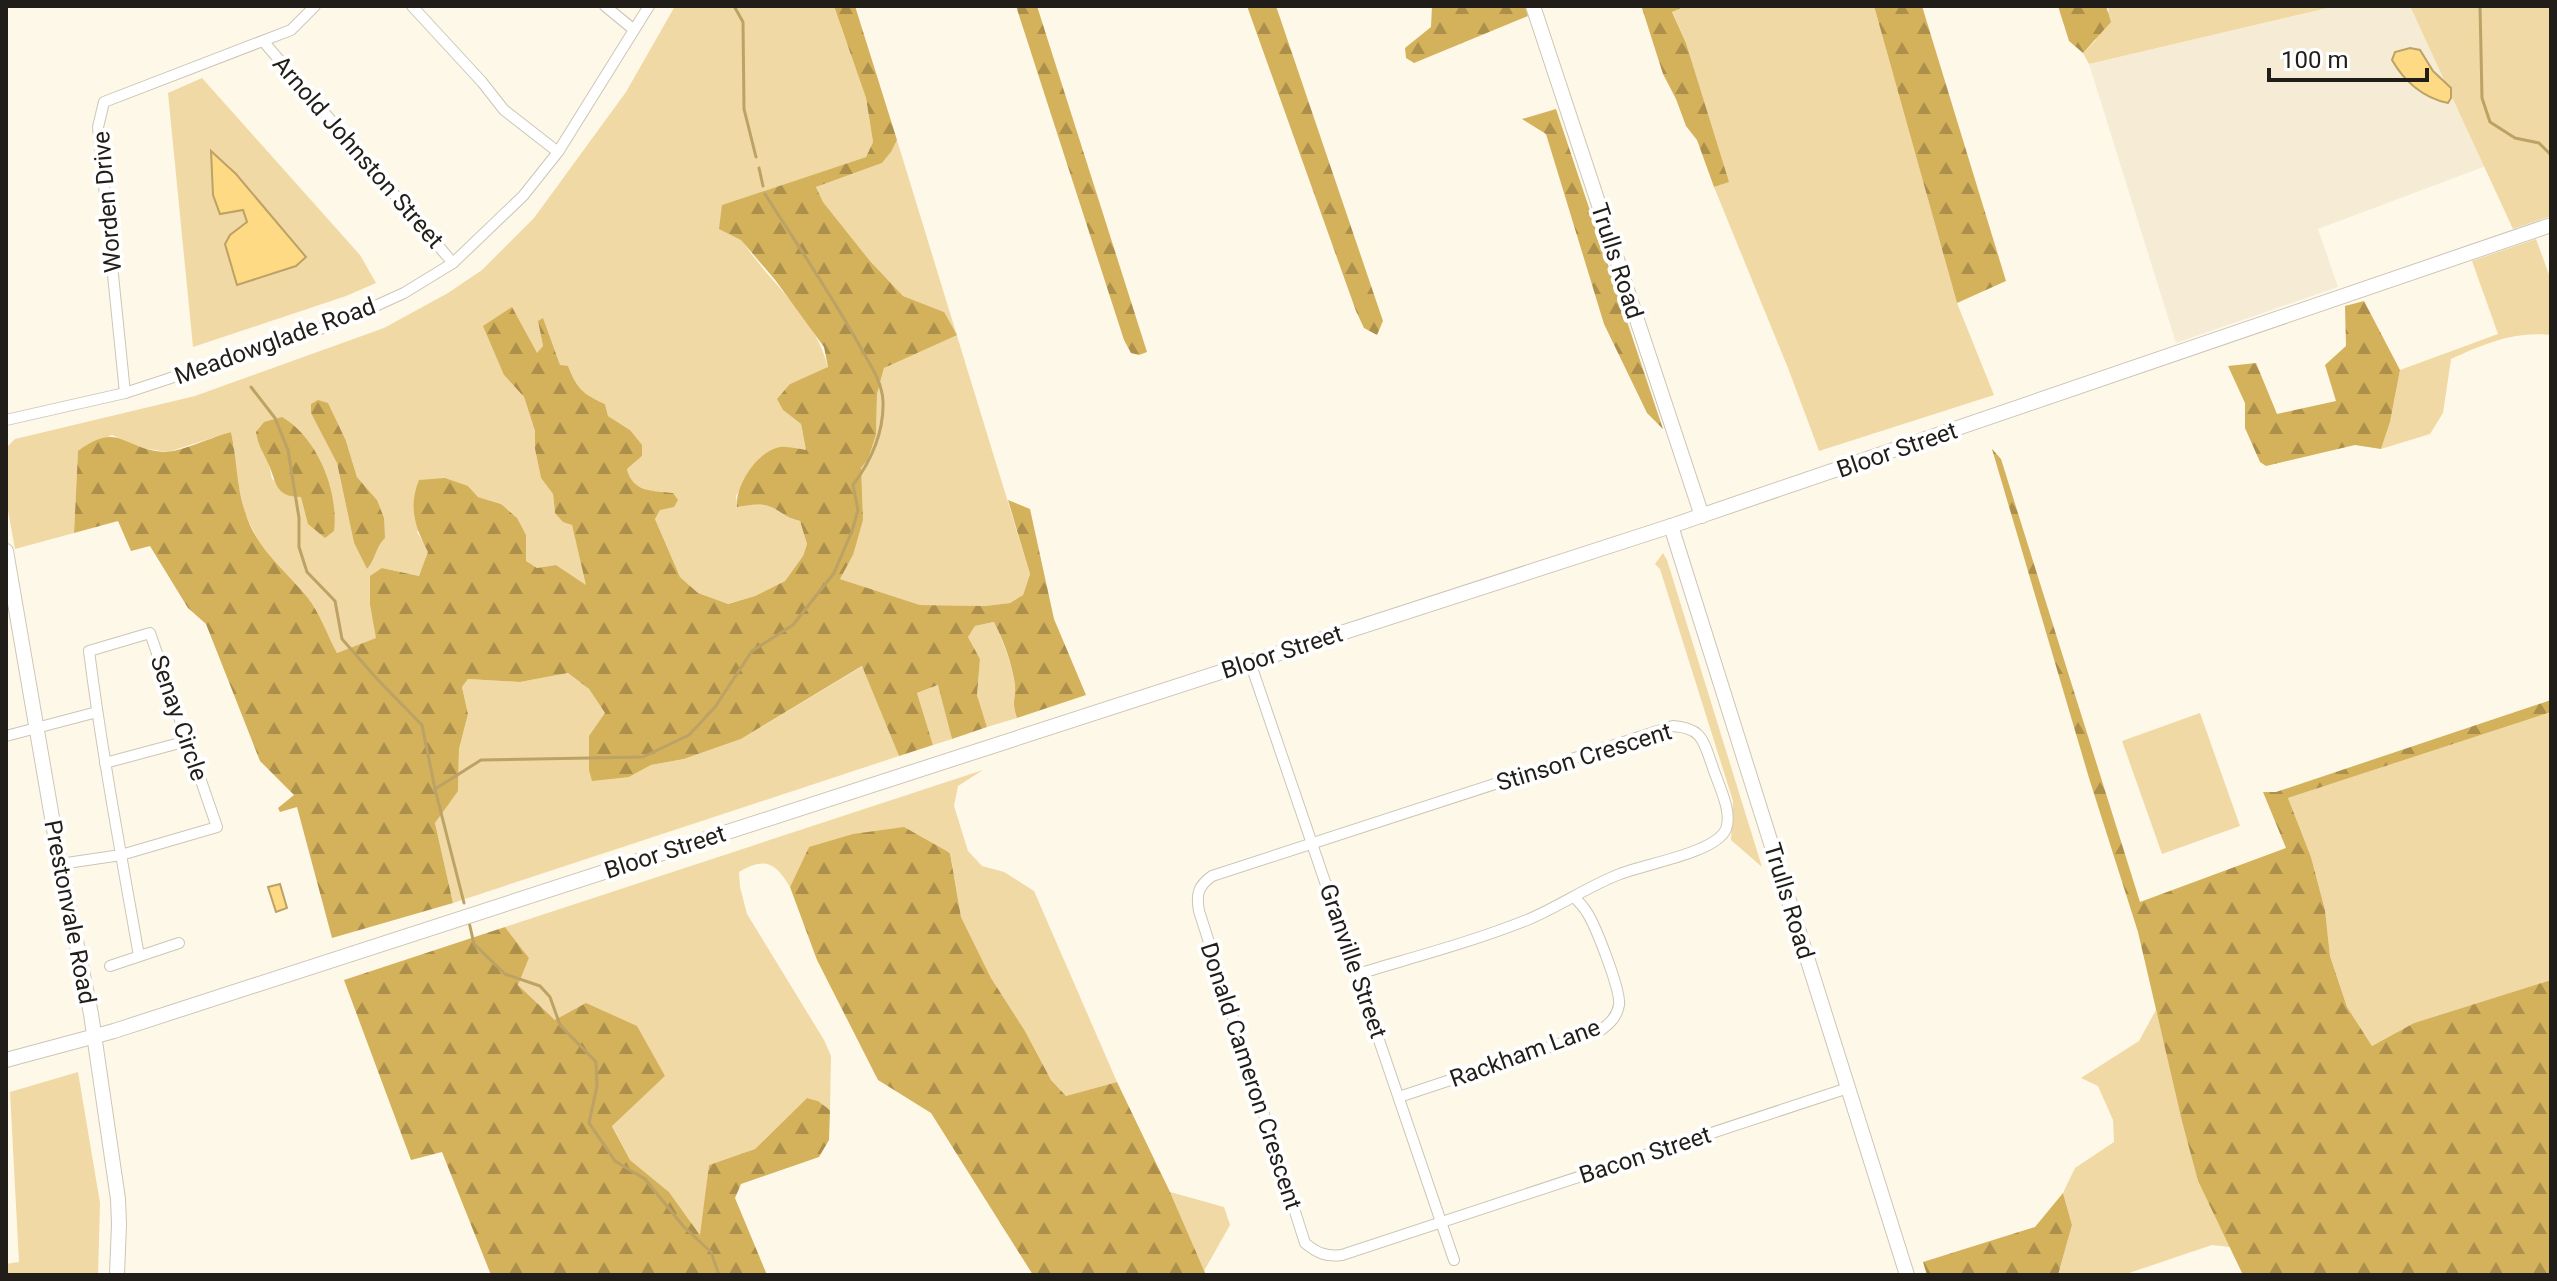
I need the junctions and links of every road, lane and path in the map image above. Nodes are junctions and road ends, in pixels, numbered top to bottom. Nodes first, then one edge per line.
1 (315, 6) edge
2 (412, 6) edge
3 (605, 6) edge
4 (649, 6) edge
5 (1533, 6) edge
6 (633, 29) junction
7 (263, 41) junction
8 (558, 152) junction
9 (2551, 225) edge
10 (453, 263) junction
11 (125, 393) junction
12 (6, 420) edge
13 (1702, 516) junction
14 (1671, 526) junction
15 (6, 551) edge
16 (1250, 662) junction
17 (97, 712) junction
18 (35, 727) junction
19 (6, 736) edge
20 (187, 741) junction
21 (105, 763) junction
22 (1314, 843) junction
23 (121, 855) junction
24 (60, 864) junction
25 (1574, 897) junction
26 (179, 943) dead end
27 (139, 956) junction
28 (110, 966) dead end
29 (1358, 974) junction
30 (93, 1037) junction
31 (6, 1060) edge
32 (1848, 1088) junction
33 (1399, 1097) junction
34 (1442, 1222) junction
35 (1454, 1260) dead end
36 (117, 1275) edge
37 (1907, 1275) edge

1 - 7 street, Worden Drive
2 - 8 street
3 - 6 street
4 - 6 street, Meadowglade Road
5 - 13 main road, Trulls Road
6 - 8 street, Meadowglade Road
7 - 10 street, Arnold Johnston Street
7 - 11 street, Worden Drive
8 - 10 street, Meadowglade Road
9 - 13 main road, Bloor Street
10 - 11 street, Meadowglade Road
11 - 12 street, Meadowglade Road
13 - 14 main road, Bloor Street
14 - 16 main road, Bloor Street
14 - 32 main road, Trulls Road
15 - 18 main road, Prestonvale Road
16 - 22 street, Granville Street
16 - 30 main road, Bloor Street
17 - 18 street
17 - 20 street, Senay Circle
17 - 21 street, Senay Circle
18 - 19 street
18 - 24 main road, Prestonvale Road
20 - 21 street
20 - 23 street, Senay Circle
21 - 23 street, Senay Circle
22 - 25 street, Stinson Crescent
22 - 29 street, Granville Street
22 - 34 street, Donald Cameron Crescent
23 - 24 street, Senay Circle
23 - 27 street
24 - 30 main road, Prestonvale Road
25 - 29 street, Stinson Crescent
25 - 33 street, Rackham Lane
26 - 27 street
27 - 28 street
29 - 33 street, Granville Street
30 - 31 main road, Bloor Street
30 - 36 main road, Prestonvale Road
32 - 34 street, Bacon Street
32 - 37 main road, Trulls Road
33 - 34 street, Granville Street
34 - 35 street, Granville Street

